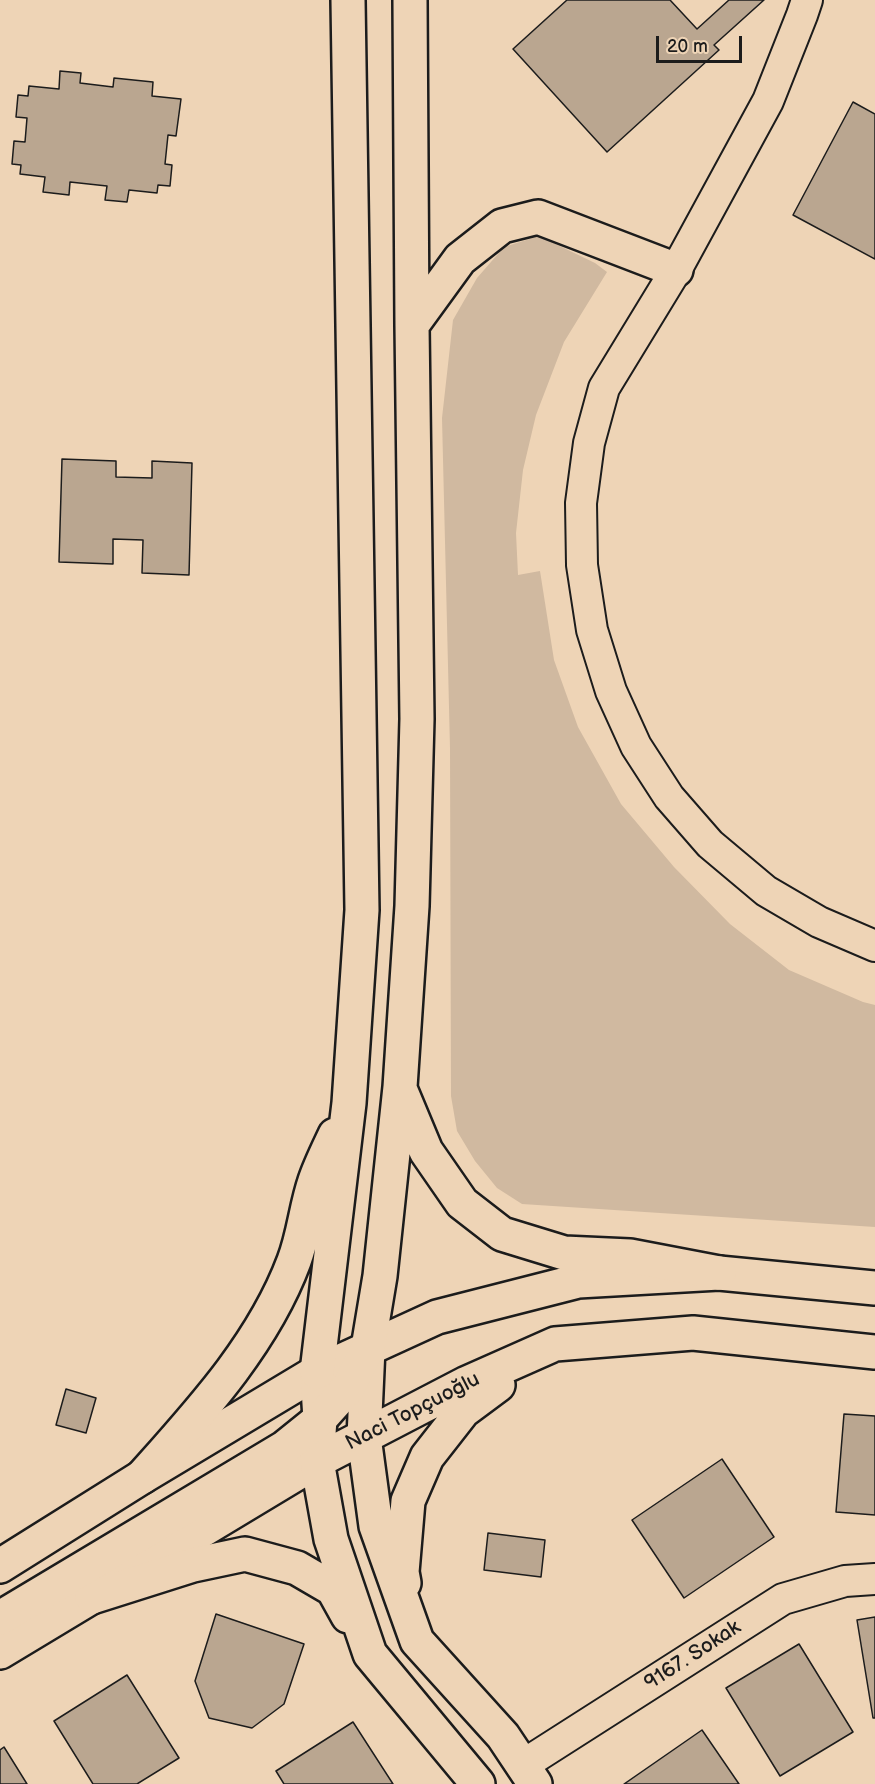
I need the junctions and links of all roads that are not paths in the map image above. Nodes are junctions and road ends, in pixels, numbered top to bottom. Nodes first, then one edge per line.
1 (348, 0) edge
2 (410, 0) edge
3 (807, 0) edge
4 (676, 270) junction
5 (412, 325) junction
6 (875, 946) edge
7 (400, 1088) junction
8 (349, 1103) junction
9 (719, 1273) junction
10 (875, 1288) edge
11 (555, 1344) junction
12 (368, 1348) junction
13 (875, 1352) edge
14 (317, 1372) junction
15 (320, 1419) junction
16 (364, 1437) junction
17 (317, 1461) junction
18 (142, 1477) junction
19 (0, 1566) edge
20 (875, 1579) edge
21 (92, 1597) junction
22 (0, 1618) edge
23 (417, 1641) junction
24 (0, 1652) edge
25 (370, 1654) junction
26 (529, 1774) edge
27 (478, 1784) edge

1 - 8 main road
2 - 5 main road
3 - 4 street
4 - 5 main road
4 - 6 street
5 - 7 main road
7 - 9 main road
7 - 12 main road
8 - 14 main road
8 - 18 main road
9 - 10 main road
9 - 12 main road
11 - 13 main road, Naci Topçuoğlu
11 - 16 main road, Naci Topçuoğlu
11 - 23 main road
12 - 14 main road
12 - 15 main road
12 - 16 main road
14 - 15 main road
14 - 18 main road
15 - 17 main road
15 - 22 main road
16 - 17 main road, Naci Topçuoğlu
16 - 23 main road
17 - 21 main road, Naci Topçuoğlu
17 - 25 main road
18 - 19 main road
20 - 26 street, 9167. Sokak
21 - 24 main road, Naci Topçuoğlu
21 - 25 main road
23 - 26 main road
25 - 27 main road

